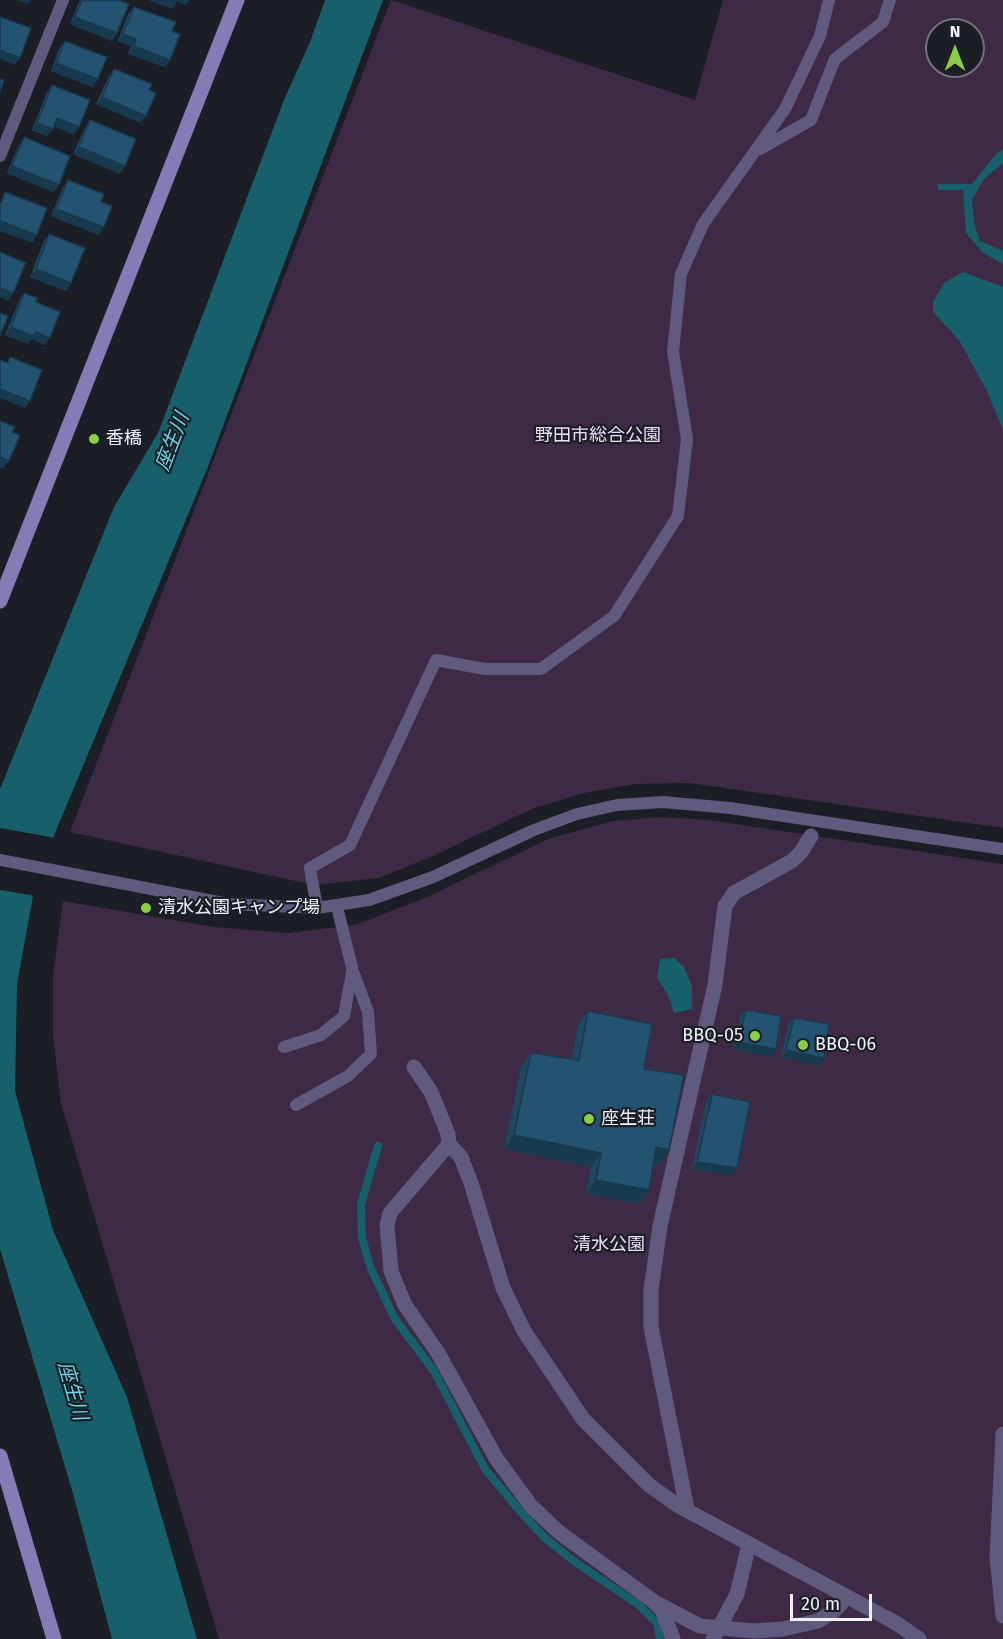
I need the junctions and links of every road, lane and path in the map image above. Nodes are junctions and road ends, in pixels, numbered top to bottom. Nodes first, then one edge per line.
1 (63, 0) edge
2 (237, 0) edge
3 (829, 0) edge
4 (890, 0) edge
5 (756, 151) junction
6 (0, 156) edge
7 (0, 602) edge
8 (811, 836) dead end
9 (1003, 849) edge
10 (0, 860) edge
11 (337, 907) junction
12 (317, 908) junction
13 (353, 971) junction
14 (284, 1047) dead end
15 (414, 1067) dead end
16 (296, 1106) dead end
17 (449, 1144) junction
18 (1003, 1434) edge
19 (0, 1456) edge
20 (687, 1509) junction
21 (749, 1544) junction
22 (847, 1597) junction
23 (653, 1601) junction
24 (1003, 1616) edge
25 (716, 1634) edge
26 (54, 1639) edge
27 (673, 1639) edge
28 (919, 1639) edge

1 - 6 lane
2 - 7 street
3 - 5 lane
4 - 5 lane
5 - 12 lane
8 - 20 street
9 - 11 lane
10 - 12 lane
11 - 12 lane
11 - 13 lane
13 - 14 lane
13 - 16 lane
15 - 17 street
17 - 20 street
17 - 23 street
18 - 24 street
19 - 26 street
20 - 21 street
21 - 22 street
21 - 25 street
22 - 25 street
22 - 28 street
23 - 25 street
23 - 27 street

